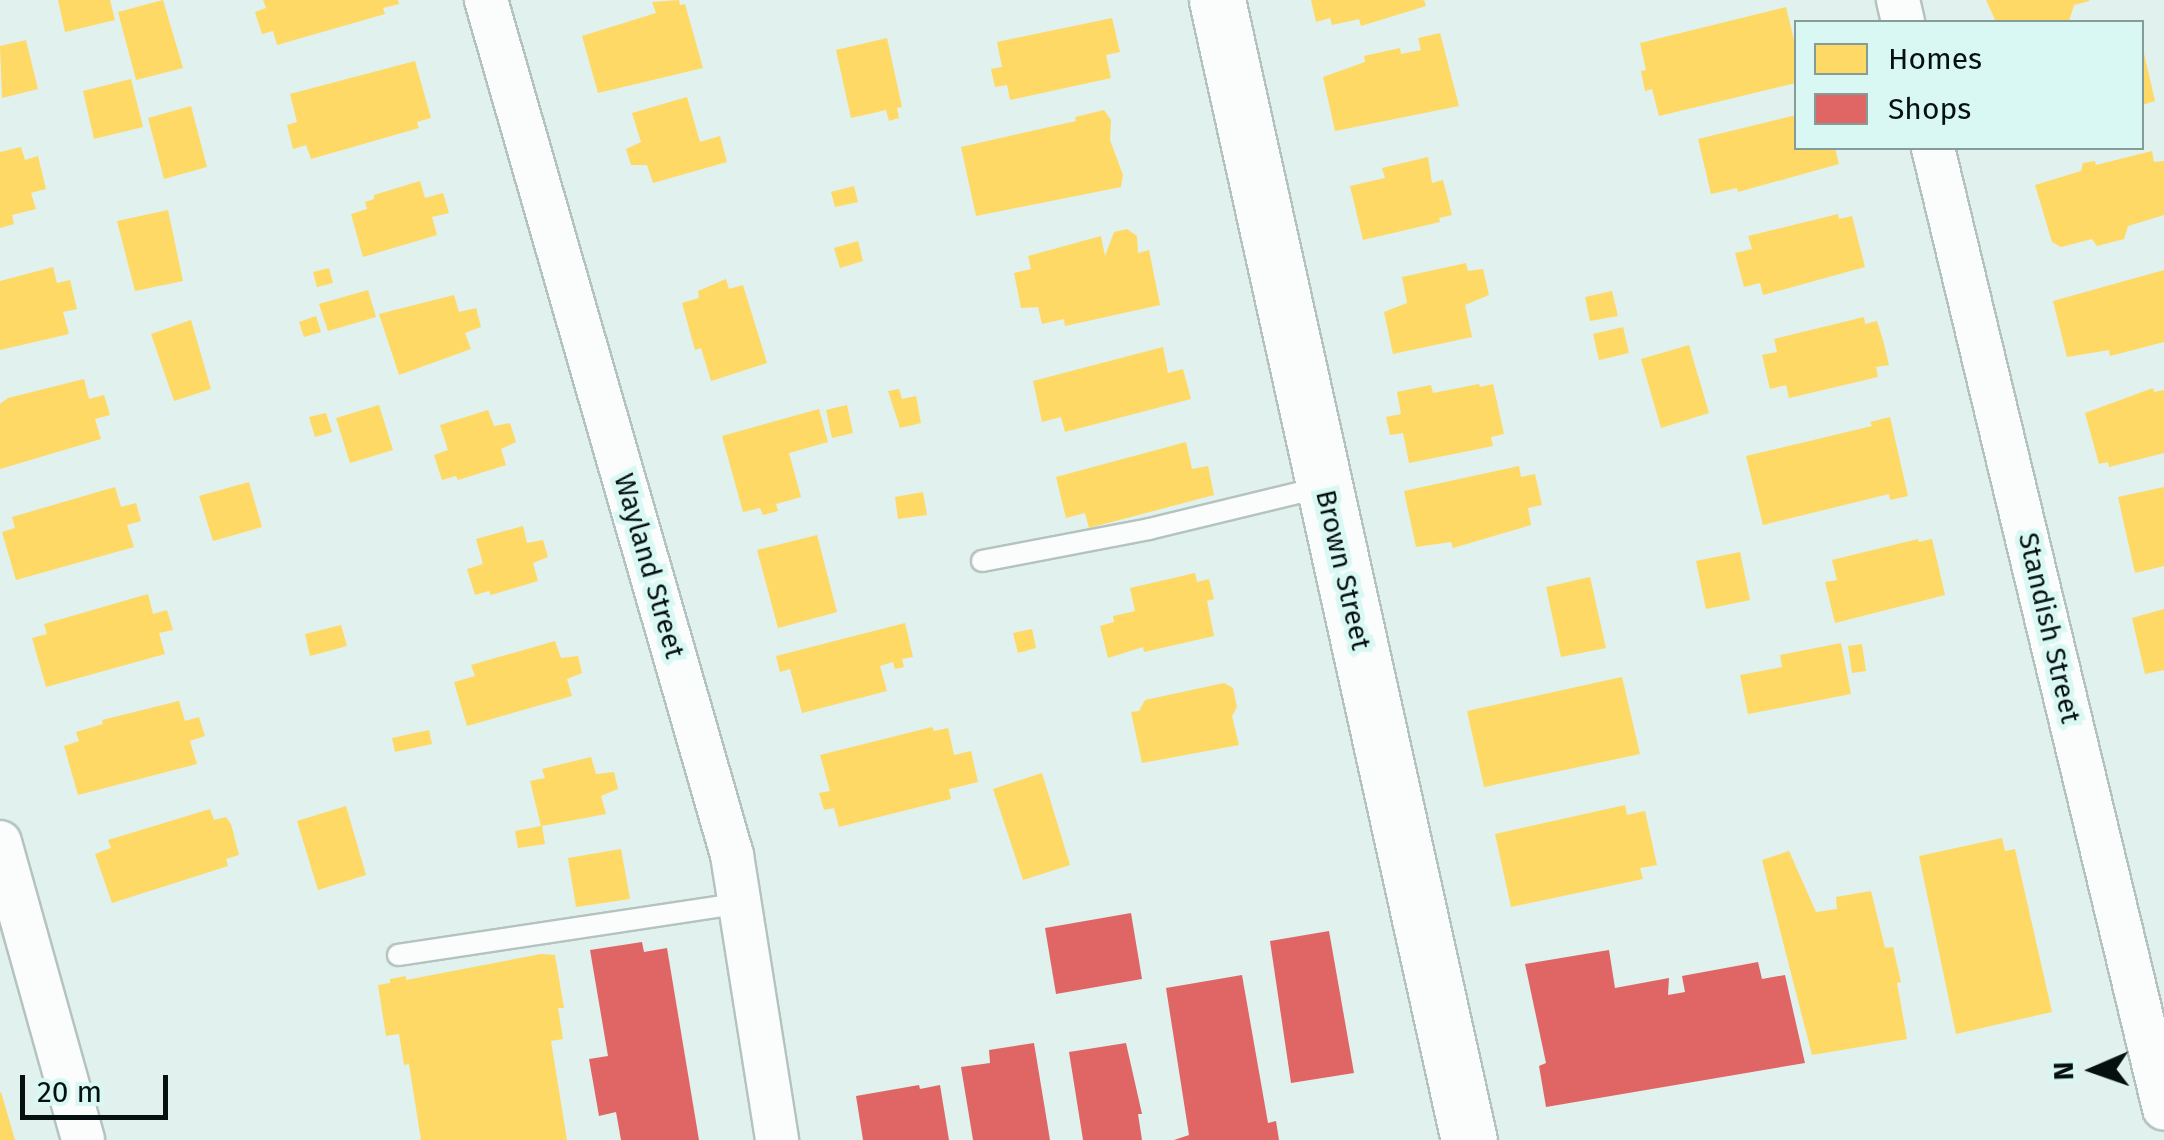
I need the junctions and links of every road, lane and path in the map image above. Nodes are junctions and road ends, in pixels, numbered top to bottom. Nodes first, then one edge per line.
1 (486, 0) edge
2 (1216, 0) edge
3 (1934, 150) edge
4 (1324, 486) junction
5 (982, 561) dead end
6 (0, 842) edge
7 (740, 903) junction
8 (398, 954) dead end
9 (2164, 1109) edge
10 (83, 1140) edge
11 (777, 1140) edge
12 (1469, 1140) edge

1 - 7 street, Wayland Street
2 - 4 main road, Brown Street
3 - 9 street, Standish Street
4 - 5 lane
4 - 12 main road, Brown Street
6 - 10 street
7 - 8 lane
7 - 11 street, Wayland Street

